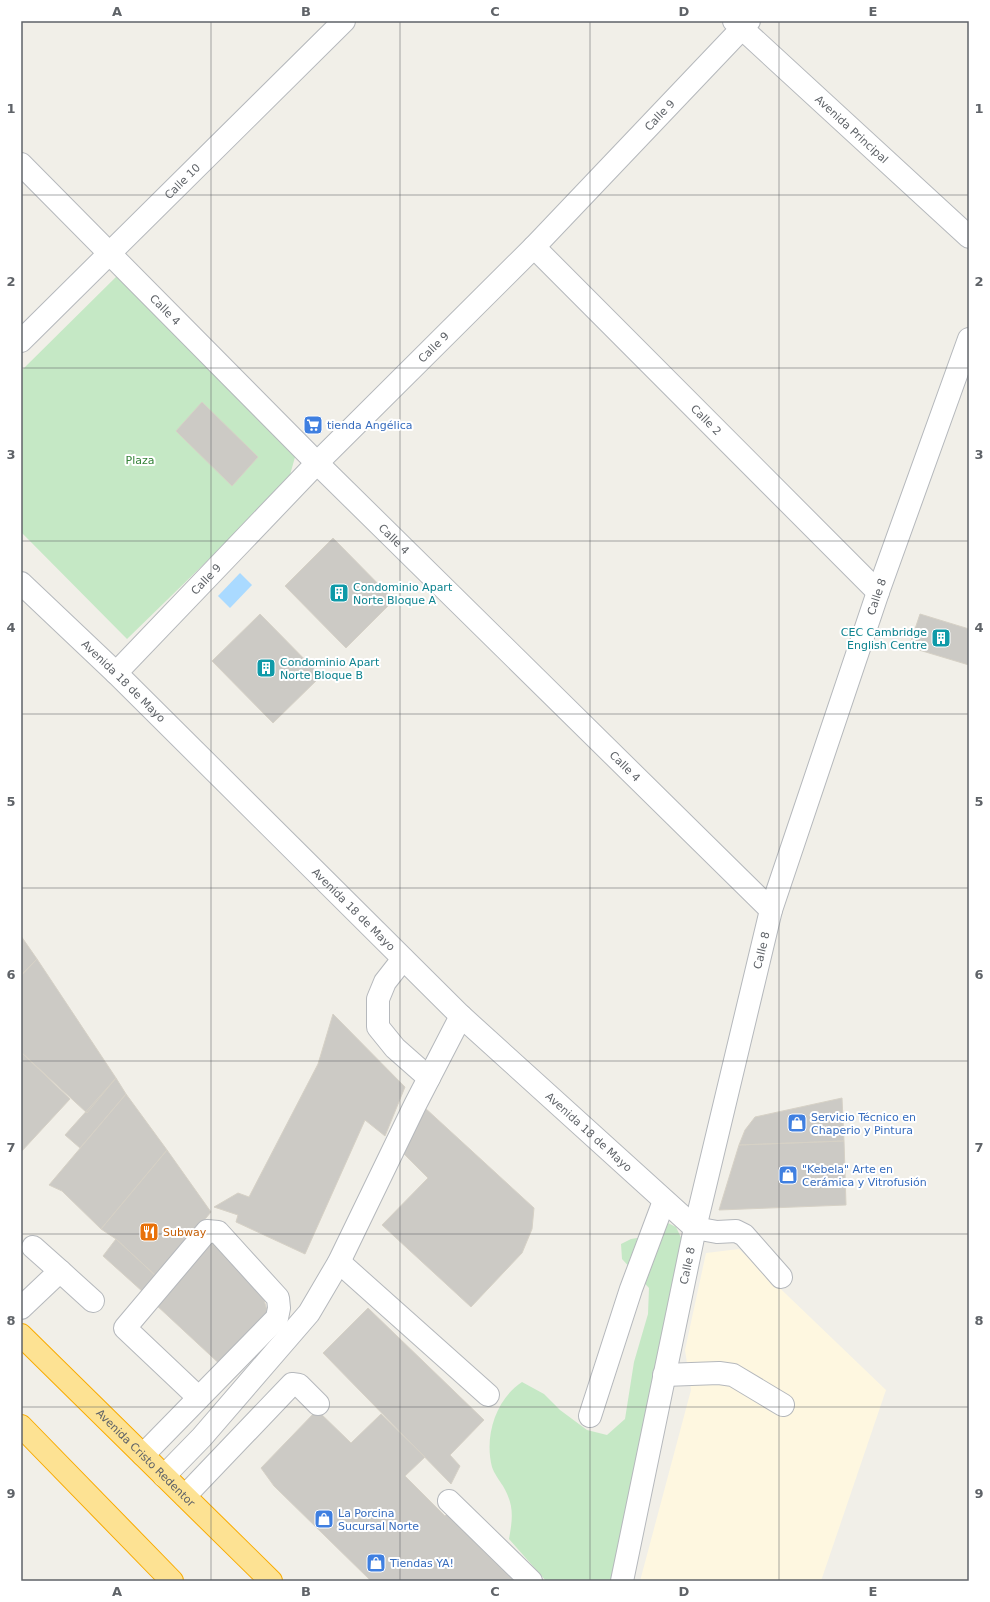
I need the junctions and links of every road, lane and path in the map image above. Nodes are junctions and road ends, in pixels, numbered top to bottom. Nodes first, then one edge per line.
1 (344, 21) edge
2 (742, 23) edge
3 (21, 164) edge
4 (969, 237) edge
5 (534, 246) junction
6 (110, 251) junction
7 (969, 339) edge
8 (21, 341) edge
9 (317, 463) junction
10 (21, 583) edge
11 (878, 592) junction
12 (116, 673) junction
13 (771, 910) junction
14 (403, 959) junction
15 (461, 1016) junction
16 (429, 1078) junction
17 (664, 1201) junction
18 (695, 1228) junction
19 (33, 1247) dead end
20 (339, 1262) junction
21 (60, 1271) junction
22 (781, 1277) dead end
23 (93, 1301) dead end
24 (21, 1308) edge
25 (21, 1335) edge
26 (664, 1375) junction
27 (488, 1395) dead end
28 (199, 1398) junction
29 (318, 1404) dead end
30 (783, 1405) dead end
31 (590, 1416) dead end
32 (21, 1426) edge
33 (143, 1455) junction
34 (164, 1476) junction
35 (185, 1496) junction
36 (449, 1501) dead end
37 (172, 1581) edge
38 (271, 1581) edge
39 (531, 1581) edge
40 (622, 1581) edge

1 - 6 street, Calle 10
2 - 4 street, Avenida Principal
2 - 5 street, Calle 9
3 - 6 street, Calle 4
5 - 9 street, Calle 9
5 - 11 street, Calle 2
6 - 8 street, Calle 10
6 - 9 street, Calle 4
7 - 11 street, Calle 8
9 - 12 street, Calle 9
9 - 13 street, Calle 4
10 - 12 street, Avenida 18 de Mayo
11 - 13 street, Calle 8
12 - 14 street, Avenida 18 de Mayo
13 - 18 street, Calle 8
14 - 15 street, Avenida 18 de Mayo
14 - 16 street
15 - 16 street
15 - 17 street, Avenida 18 de Mayo
16 - 20 street
17 - 18 street, Avenida 18 de Mayo
17 - 31 street
18 - 22 street
18 - 26 street, Calle 8
19 - 21 street
20 - 27 street
20 - 34 street
21 - 23 street
21 - 24 street
25 - 33 highway, Avenida Cristo Redentor
26 - 30 street
26 - 40 street, Calle 8
28 - 28 street
28 - 33 street
29 - 35 street
32 - 37 highway
33 - 34 highway, Avenida Cristo Redentor
34 - 35 highway, Avenida Cristo Redentor
35 - 38 highway, Avenida Cristo Redentor
36 - 39 street

